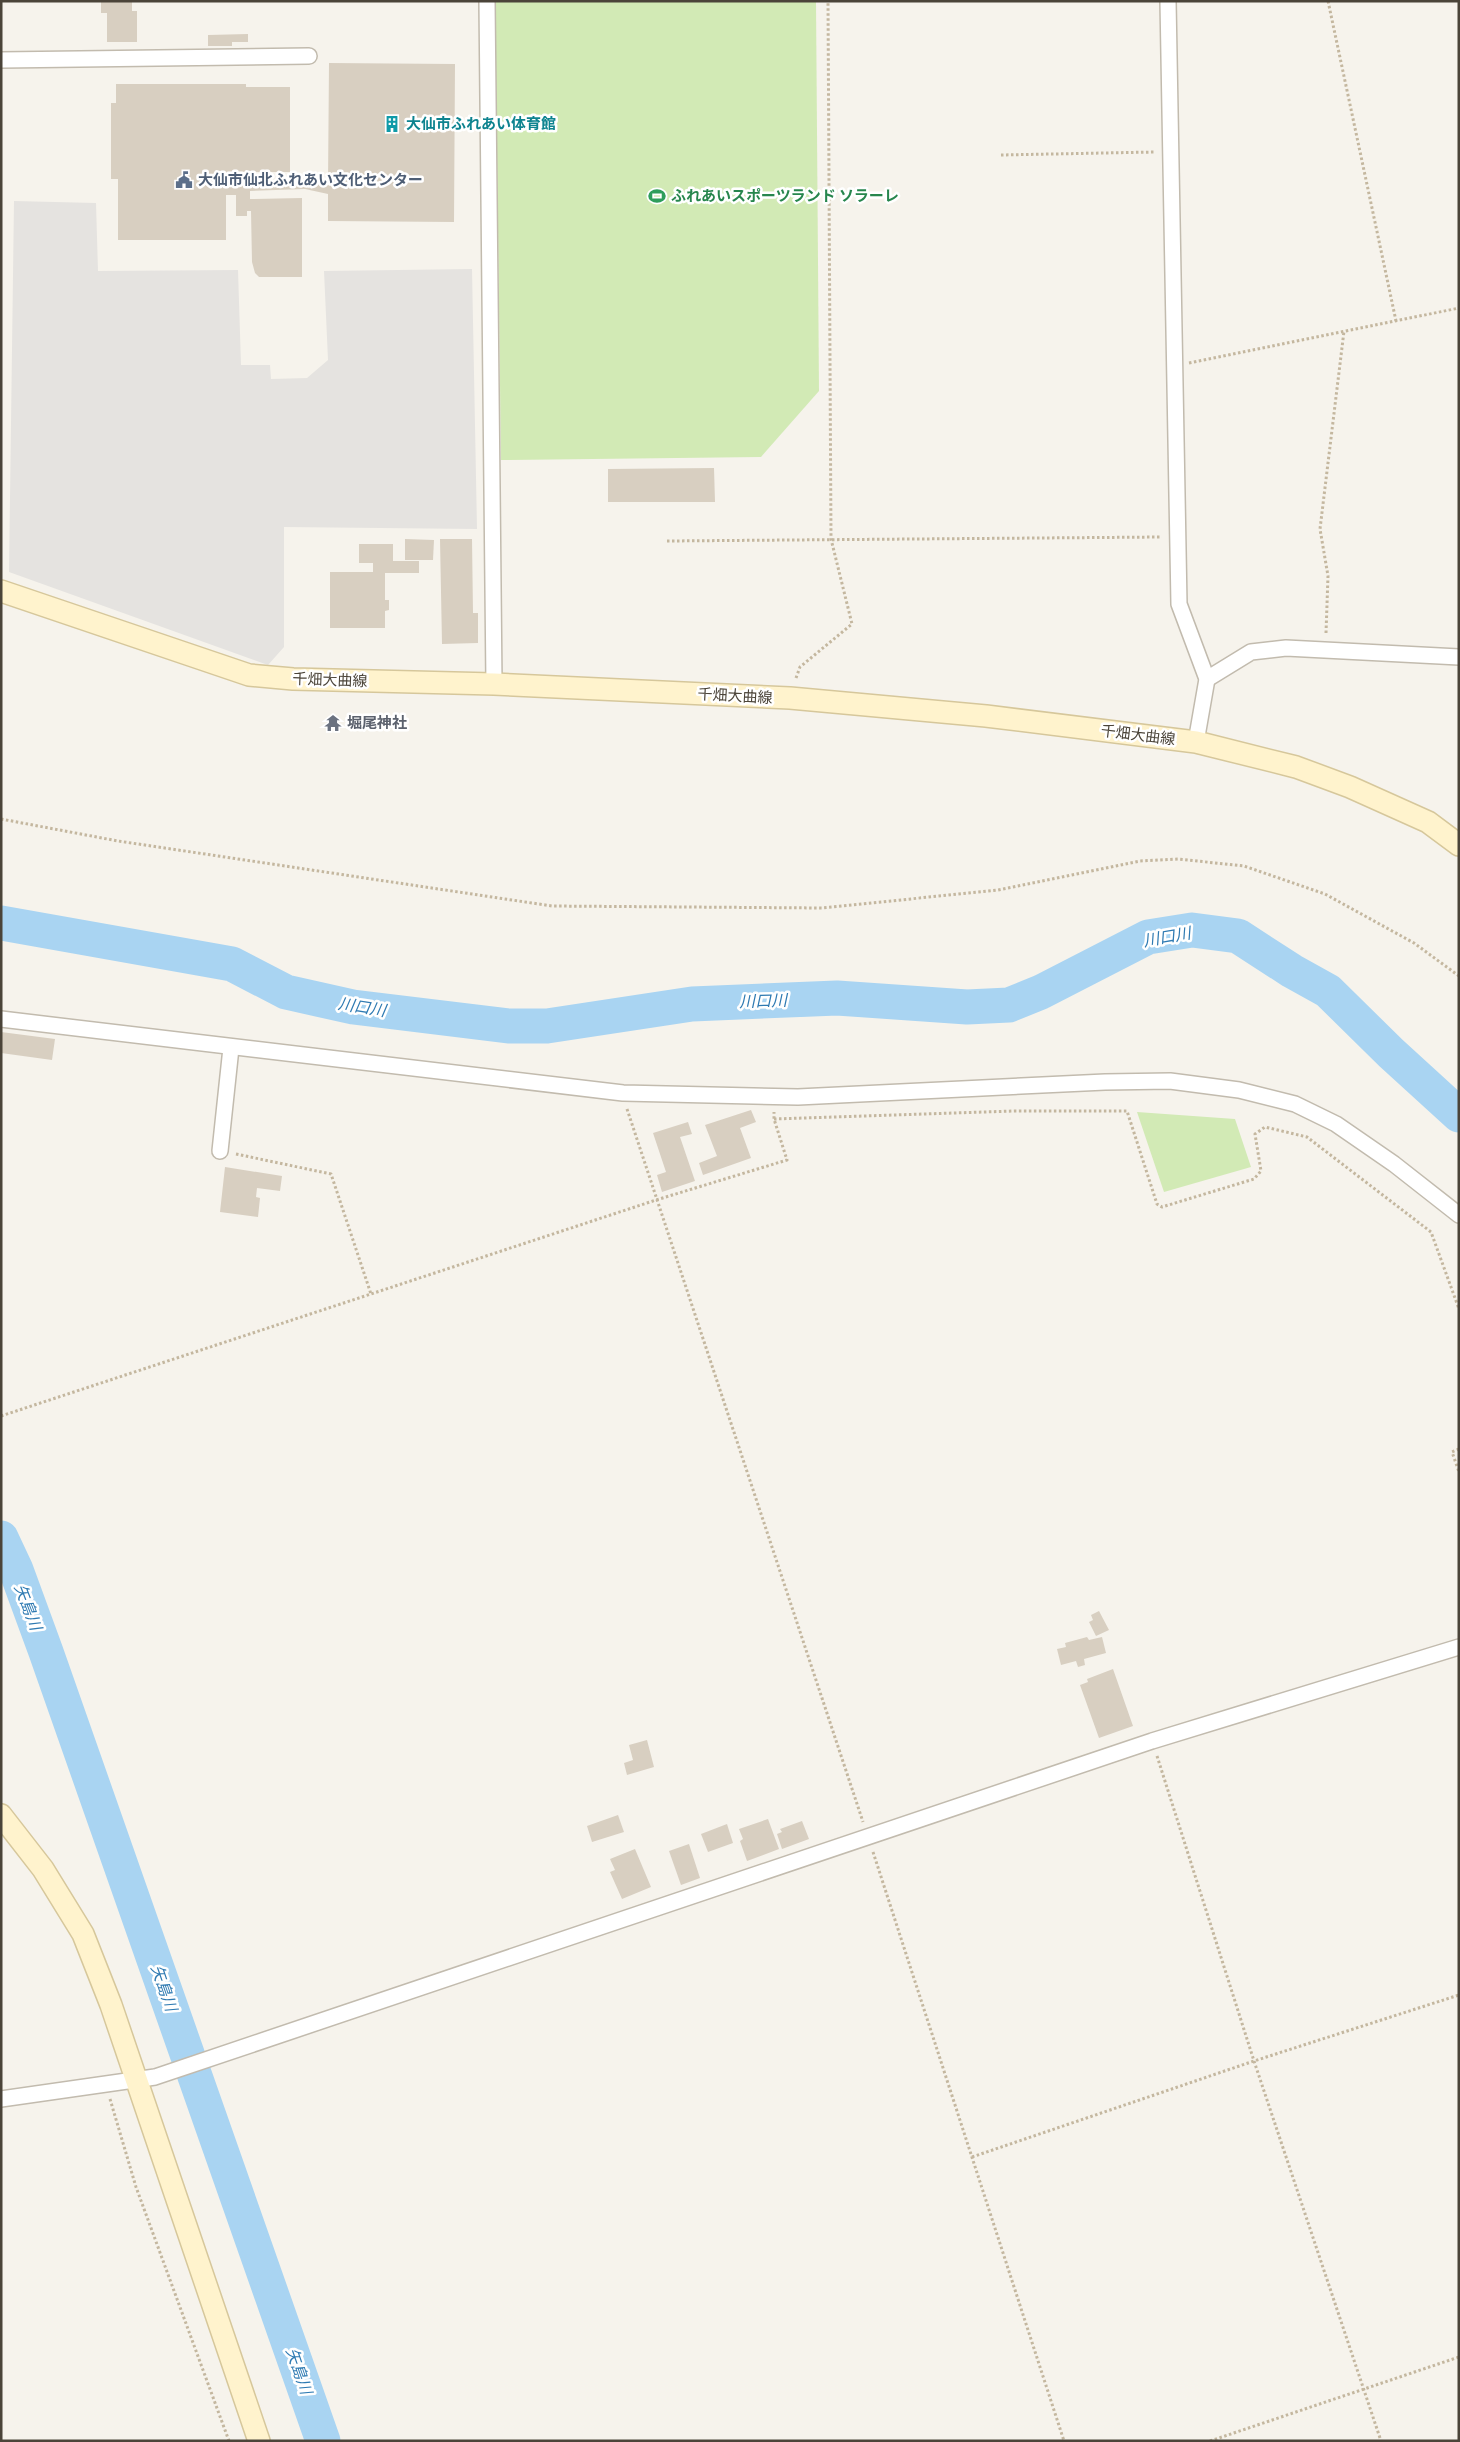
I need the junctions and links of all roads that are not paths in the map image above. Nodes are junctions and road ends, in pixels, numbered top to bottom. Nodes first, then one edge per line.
1 (487, 1) edge
2 (1168, 1) edge
3 (309, 56) dead end
4 (1, 60) edge
5 (1, 592) edge
6 (1459, 657) edge
7 (1207, 679) junction
8 (494, 684) junction
9 (1196, 742) junction
10 (1459, 845) edge
11 (1, 1019) edge
12 (231, 1048) junction
13 (220, 1151) road end
14 (1459, 1215) edge
15 (1459, 1647) edge
16 (1, 1815) edge
17 (145, 2078) junction
18 (1, 2099) edge
19 (259, 2441) edge

1 - 8 street
2 - 7 street
3 - 4 street
5 - 8 main road, 千畑大曲線
6 - 7 street
7 - 9 street
8 - 9 main road, 千畑大曲線
9 - 10 main road, 千畑大曲線
11 - 12 street
12 - 13 street
12 - 14 street
15 - 17 street
16 - 17 main road
17 - 18 street
17 - 19 main road

